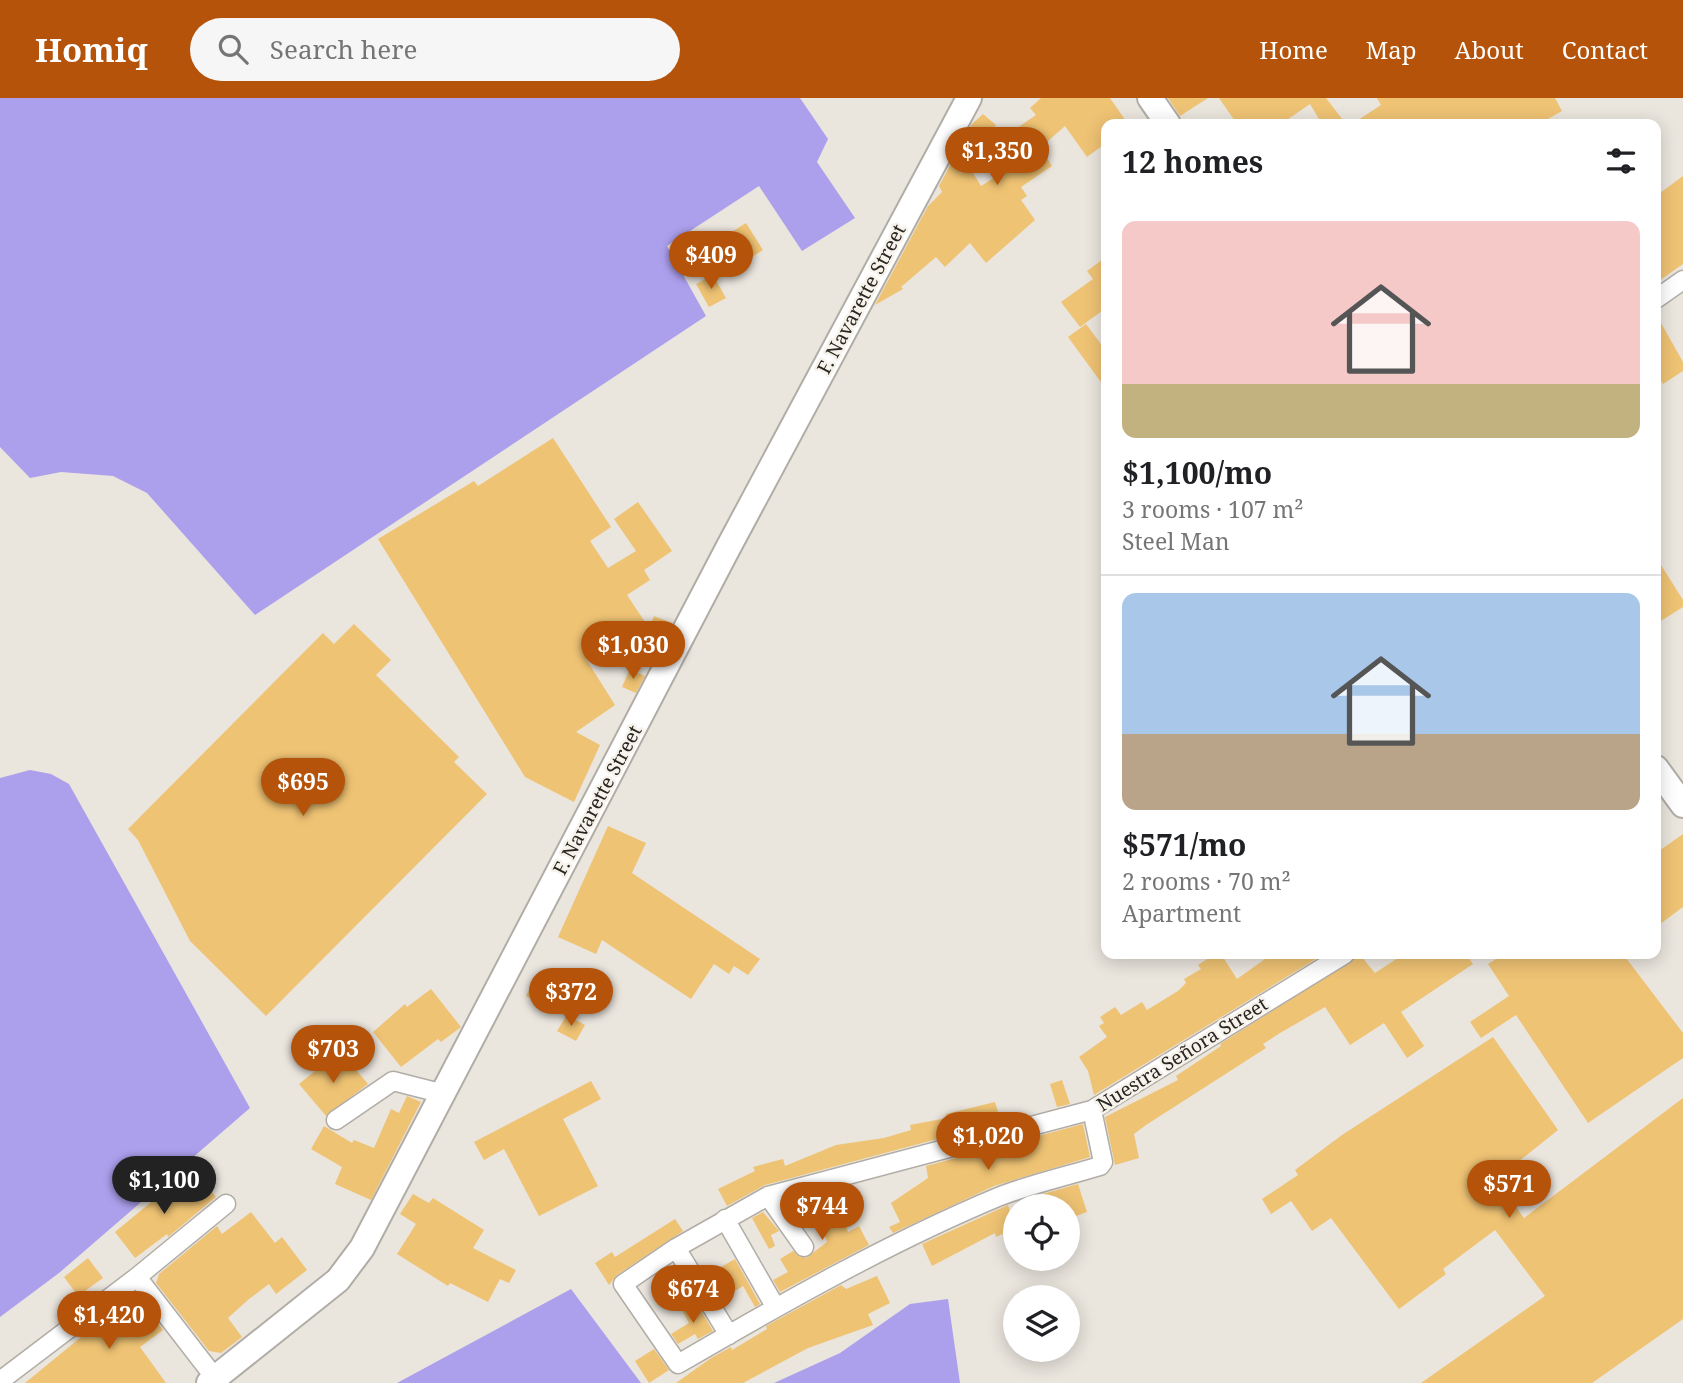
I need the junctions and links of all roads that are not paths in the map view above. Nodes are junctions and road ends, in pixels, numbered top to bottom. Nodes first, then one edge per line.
1 (969, 98) edge
2 (1150, 98) edge
3 (1165, 119) edge
4 (1683, 280) edge
5 (1661, 295) edge
6 (1661, 775) edge
7 (1683, 805) edge
8 (1337, 959) edge
9 (444, 1094) junction
10 (1092, 1110) junction
11 (336, 1120) dead end
12 (768, 1196) junction
13 (226, 1204) dead end
14 (725, 1219) junction
15 (804, 1247) dead end
16 (676, 1248) junction
17 (137, 1277) junction
18 (776, 1308) junction
19 (729, 1335) junction
20 (0, 1381) edge
21 (212, 1381) edge

1 - 9 main road, F. Navarette Street
2 - 3 main road
4 - 5 street
6 - 7 main road
8 - 10 street, Nuestra Señora Street
9 - 11 street
9 - 21 main road, F. Navarette Street
10 - 12 street, Nuestra Señora Street
10 - 18 street
12 - 14 street, Nuestra Señora Street
12 - 15 street
13 - 17 street
14 - 16 street, Nuestra Señora Street
14 - 18 street
16 - 19 street
16 - 19 street, Nuestra Señora Street
17 - 20 street
17 - 21 street
18 - 19 street

